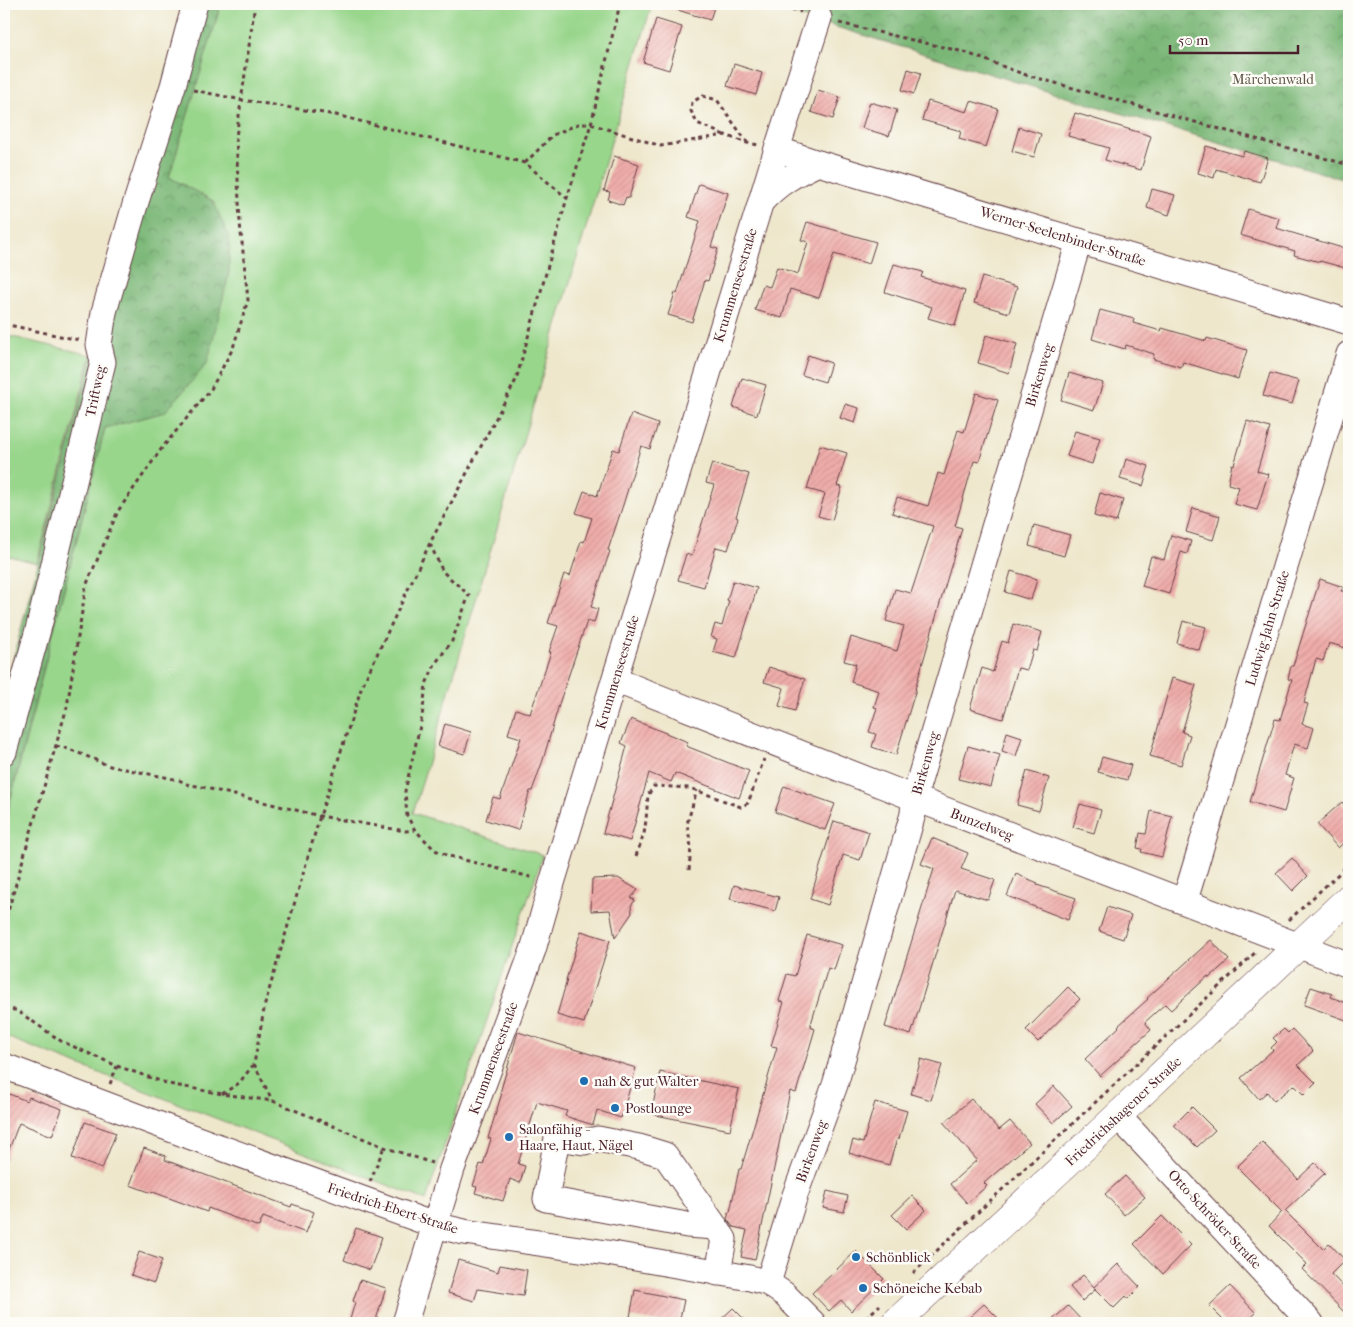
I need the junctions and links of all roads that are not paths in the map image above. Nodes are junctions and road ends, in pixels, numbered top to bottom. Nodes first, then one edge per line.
1 (195, 4) edge
2 (819, 18) road end
3 (777, 149) junction
4 (818, 163) junction
5 (760, 204) junction
6 (1079, 241) junction
7 (1349, 322) edge
8 (1349, 354) edge
9 (615, 680) junction
10 (4, 752) edge
11 (914, 798) junction
12 (1349, 898) edge
13 (1183, 900) junction
14 (1299, 945) junction
15 (1349, 965) edge
16 (4, 1066) edge
17 (1118, 1116) junction
18 (434, 1225) junction
19 (716, 1227) junction
20 (718, 1272) junction
21 (768, 1283) junction
22 (890, 1312) edge
23 (405, 1323) edge
24 (813, 1323) edge
25 (1312, 1323) edge

1 - 10 street, Triftweg
2 - 3 street, Krummenseestraße
3 - 4 street, Werner-Seelenbinder-Straße
3 - 5 street, Krummenseestraße
4 - 5 street
4 - 6 street, Werner-Seelenbinder-Straße
5 - 9 street, Krummenseestraße
6 - 7 street, Werner-Seelenbinder-Straße
6 - 11 street, Birkenweg
8 - 13 street, Ludwig-Jahn-Straße
9 - 11 street, Bunzelweg
9 - 18 street, Krummenseestraße
11 - 13 street, Bunzelweg
11 - 21 street, Birkenweg
12 - 14 main road, Friedrichshagener Straße
13 - 14 street, Bunzelweg
14 - 15 street, Bunzelweg
14 - 17 main road, Friedrichshagener Straße
16 - 18 street, Friedrich-Ebert-Straße
17 - 22 main road, Friedrichshagener Straße
17 - 25 street, Otto-Schröder-Straße
18 - 20 street, Friedrich-Ebert-Straße
18 - 23 street, Krummenseestraße
19 - 19 street
19 - 20 street
20 - 21 street, Friedrich-Ebert-Straße
21 - 24 street, Friedrich-Ebert-Straße

